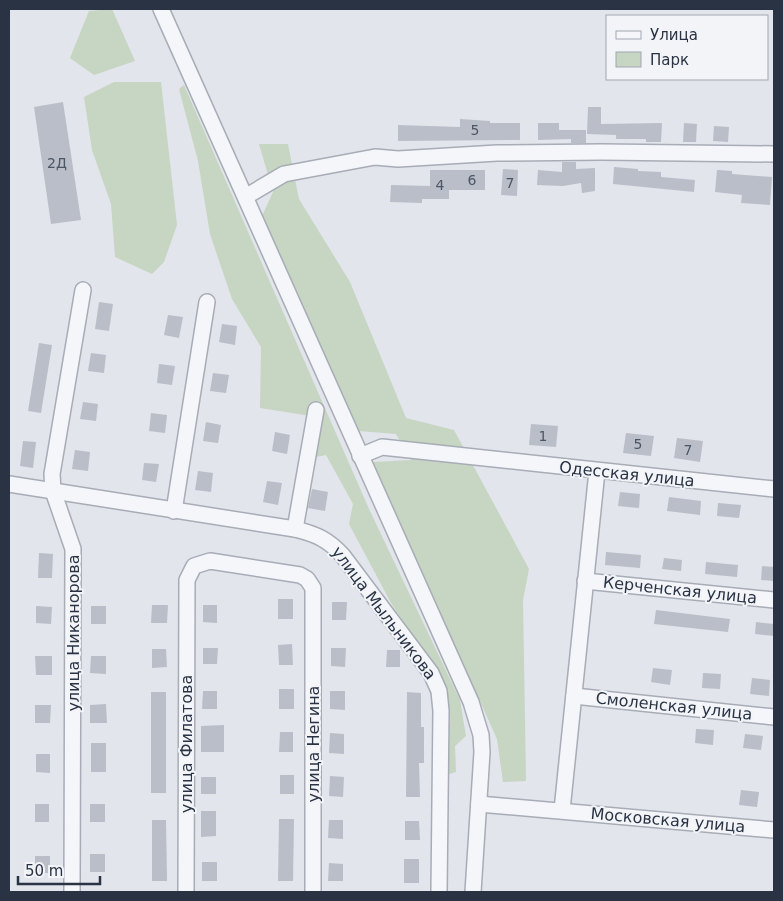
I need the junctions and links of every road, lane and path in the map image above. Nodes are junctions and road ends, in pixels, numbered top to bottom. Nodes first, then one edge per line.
1 (161, 9) edge
2 (774, 154) edge
3 (247, 196) junction
4 (83, 290) dead end
5 (207, 302) dead end
6 (316, 410) dead end
7 (360, 456) junction
8 (597, 471) junction
9 (9, 484) edge
10 (774, 489) edge
11 (53, 491) junction
12 (174, 511) junction
13 (295, 529) junction
14 (586, 581) junction
15 (314, 596) joint
16 (774, 600) edge
17 (574, 696) junction
18 (774, 717) edge
19 (479, 804) junction
20 (562, 810) junction
21 (774, 830) edge
22 (72, 892) edge
23 (186, 892) edge
24 (313, 892) edge
25 (439, 892) edge
26 (473, 892) edge

1 - 3 street
2 - 3 street
3 - 7 street
4 - 11 street, улица Никанорова
5 - 12 street
6 - 13 street
7 - 8 street, Одесская улица
7 - 19 street
8 - 10 street, Одесская улица
8 - 14 street
9 - 11 street, улица Мыльникова
11 - 12 street, улица Мыльникова
11 - 22 street, улица Никанорова
12 - 13 street, улица Мыльникова
13 - 25 street, улица Мыльникова
14 - 16 street, Керченская улица
14 - 17 street
15 - 23 street, улица Филатова
15 - 24 street, улица Негина
17 - 18 street, Смоленская улица
17 - 20 street
19 - 20 street, Московская улица
19 - 26 street
20 - 21 street, Московская улица

